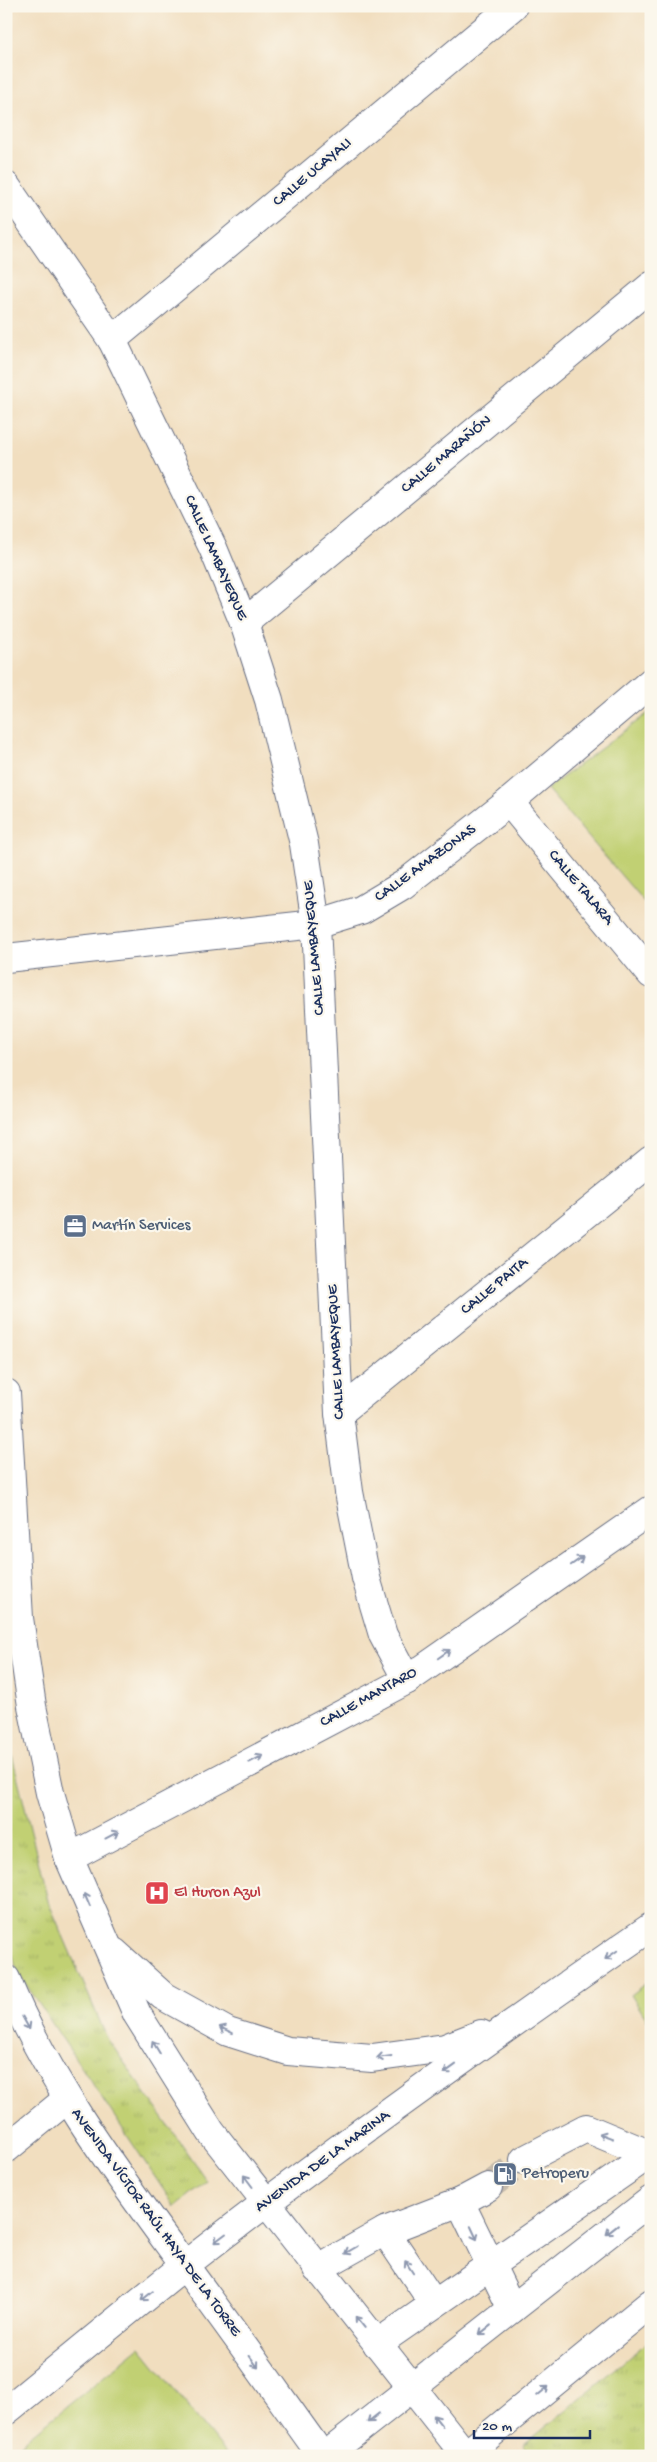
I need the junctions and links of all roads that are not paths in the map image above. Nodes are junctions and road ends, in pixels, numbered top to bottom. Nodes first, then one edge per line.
1 (513, 6) edge
2 (6, 186) edge
3 (651, 286) edge
4 (112, 340) junction
5 (244, 623) junction
6 (651, 682) edge
7 (509, 802) junction
8 (316, 924) junction
9 (6, 958) edge
10 (651, 974) edge
11 (651, 1161) edge
12 (6, 1393) edge
13 (339, 1413) junction
14 (651, 1510) edge
15 (407, 1680) junction
16 (69, 1858) junction
17 (651, 1927) edge
18 (108, 1947) junction
19 (6, 1979) edge
20 (515, 2021) junction
21 (67, 2099) junction
22 (6, 2149) edge
23 (650, 2154) edge
24 (524, 2160) tunnel mouth
25 (488, 2187) tunnel mouth
26 (651, 2200) edge
27 (460, 2202) junction
28 (265, 2203) junction
29 (385, 2231) junction
30 (184, 2265) junction
31 (489, 2265) junction
32 (318, 2269) junction
33 (651, 2303) edge
34 (434, 2304) junction
35 (512, 2309) junction
36 (377, 2344) junction
37 (412, 2388) junction
38 (6, 2411) edge
39 (324, 2456) edge
40 (465, 2456) edge

1 - 4 street, CALLE UCAYALI
2 - 4 street, CALLE LAMBAYEQUE
3 - 5 street, CALLE MARAÑÓN
4 - 5 street, CALLE LAMBAYEQUE
5 - 8 street, CALLE LAMBAYEQUE
6 - 7 street, CALLE AMAZONAS
7 - 8 street, CALLE AMAZONAS
7 - 10 street, CALLE TALARA
8 - 9 street, CALLE AMAZONAS
8 - 13 street, CALLE LAMBAYEQUE
11 - 13 street, CALLE PAITA
12 - 16 street
13 - 15 street, CALLE LAMBAYEQUE
15 -> 14 street, CALLE MANTARO
16 -> 15 street, CALLE MANTARO
18 -> 16 street
17 -> 20 street, AVENIDA DE LA MARINA
20 -> 18 street
28 -> 18 street
19 -> 21 street, AVENIDA VÍCTOR RAÚL HAYA DE LA TORRE
20 -> 28 street, AVENIDA DE LA MARINA
21 - 22 street
21 - 30 street, AVENIDA VÍCTOR RAÚL HAYA DE LA TORRE
23 -> 24 street
23 - 31 street
25 - 27 street
26 -> 35 street
27 - 29 street
27 -> 31 street
28 -> 30 street, AVENIDA DE LA MARINA
28 - 32 street
29 -> 32 street
34 -> 29 street
30 -> 38 street, AVENIDA DE LA MARINA
30 -> 39 street, AVENIDA VÍCTOR RAÚL HAYA DE LA TORRE
31 - 34 street
31 - 35 street
36 -> 32 street
40 -> 33 street
34 - 36 street
35 -> 37 street
36 - 37 street
37 -> 39 street
40 -> 37 street

